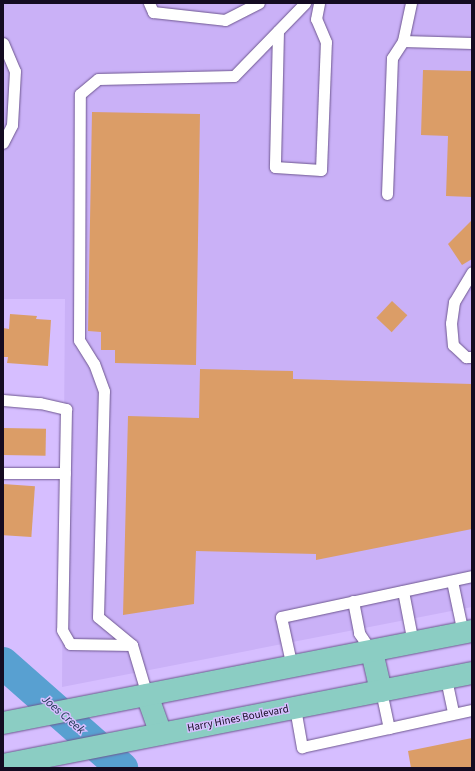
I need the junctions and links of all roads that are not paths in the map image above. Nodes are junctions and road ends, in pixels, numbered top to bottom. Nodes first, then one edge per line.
1 (149, 3) edge
2 (305, 3) edge
3 (319, 3) edge
4 (411, 3) edge
5 (258, 4) edge
6 (278, 31) junction
7 (403, 41) junction
8 (3, 43) edge
9 (472, 43) edge
10 (3, 143) edge
11 (388, 194) dead end
12 (472, 272) edge
13 (472, 357) edge
14 (3, 400) edge
15 (3, 473) edge
16 (65, 473) junction
17 (472, 576) edge
18 (452, 580) junction
19 (403, 591) junction
20 (353, 601) junction
21 (467, 632) edge
22 (413, 644) junction
23 (132, 645) junction
24 (372, 652) junction
25 (292, 667) junction
26 (472, 673) edge
27 (446, 679) junction
28 (381, 691) junction
29 (147, 695) junction
30 (295, 708) junction
31 (472, 710) edge
32 (453, 714) junction
33 (3, 723) edge
34 (389, 728) junction
35 (156, 735) junction
36 (3, 765) edge

1 - 5 lane
2 - 6 lane
3 - 6 lane
4 - 7 lane
6 - 23 lane
7 - 9 lane
7 - 11 lane
8 - 10 lane
12 - 13 lane
14 - 16 lane
15 - 16 lane
16 - 23 lane
17 - 18 lane
18 - 19 lane
18 - 21 lane
19 - 20 lane
19 - 22 lane
20 - 24 lane
20 - 25 lane
21 - 22 main road
22 - 24 main road
23 - 29 lane
24 - 25 main road
24 - 28 main road
25 - 29 main road
26 - 27 main road, Harry Hines Boulevard
27 - 28 main road, Harry Hines Boulevard
27 - 32 lane
28 - 30 main road, Harry Hines Boulevard
28 - 34 lane
29 - 33 main road
29 - 35 main road
30 - 34 lane
30 - 35 main road, Harry Hines Boulevard
31 - 32 lane
32 - 34 lane
35 - 36 main road, Harry Hines Boulevard

